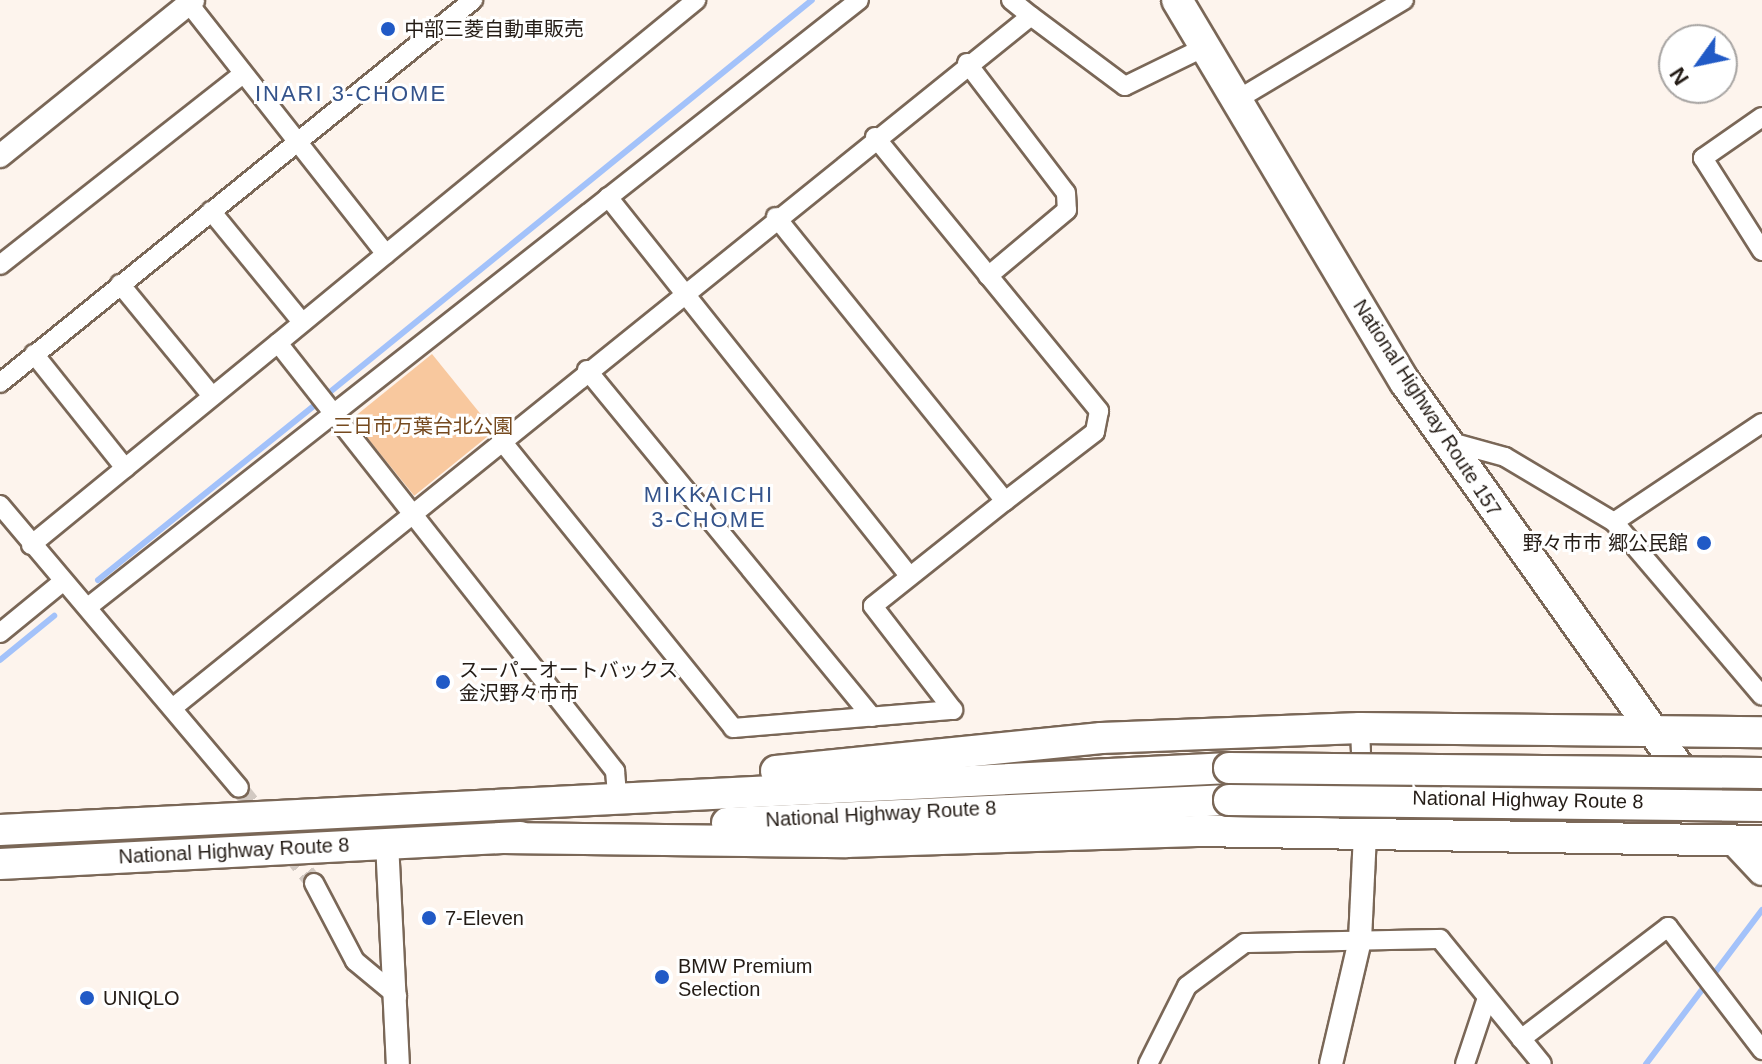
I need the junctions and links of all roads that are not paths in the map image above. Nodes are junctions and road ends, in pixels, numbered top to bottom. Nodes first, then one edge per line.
1 (473, 0) edge
2 (859, 0) edge
3 (1011, 0) edge
4 (1177, 0) edge
5 (1404, 0) edge
6 (189, 1) edge
7 (690, 2) edge
8 (1031, 16) junction
9 (1205, 47) junction
10 (967, 63) junction
11 (243, 74) junction
12 (1235, 101) junction
13 (1762, 117) edge
14 (875, 137) junction
15 (298, 140) junction
16 (0, 156) edge
17 (608, 197) junction
18 (211, 211) junction
19 (776, 217) junction
20 (1762, 251) edge
21 (386, 254) junction
22 (0, 265) edge
23 (988, 276) junction
24 (120, 284) junction
25 (683, 292) junction
26 (302, 322) junction
27 (278, 343) junction
28 (34, 354) junction
29 (587, 370) junction
30 (0, 383) edge
31 (212, 396) junction
32 (331, 413) junction
33 (1762, 423) edge
34 (501, 440) junction
35 (1443, 440) junction
36 (125, 468) junction
37 (1005, 501) junction
38 (0, 505) edge
39 (410, 515) junction
40 (1614, 522) junction
41 (31, 545) junction
42 (909, 576) junction
43 (61, 583) junction
44 (88, 607) junction
45 (0, 633) edge
46 (1762, 696) edge
47 (175, 706) junction
48 (872, 717) junction
49 (1360, 728) junction
50 (1650, 728) junction
51 (1762, 732) edge
52 (1762, 773) edge
53 (239, 788) tunnel mouth
54 (629, 795) junction
55 (1762, 806) edge
56 (0, 830) edge
57 (1365, 832) junction
58 (503, 838) junction
59 (1731, 839) junction
60 (1762, 841) edge
61 (387, 842) junction
62 (0, 864) edge
63 (1762, 872) edge
64 (314, 883) tunnel mouth
65 (1360, 940) junction
66 (397, 996) junction
67 (1487, 998) junction
68 (1521, 1039) junction
69 (1762, 1050) edge
70 (398, 1064) edge
71 (1148, 1064) edge
72 (1331, 1064) edge
73 (1465, 1064) edge
74 (1542, 1064) edge

1 - 15 street
2 - 17 street
3 - 8 street
4 - 9 highway, National Highway Route 157
5 - 12 street
6 - 11 street
6 - 16 street
7 - 21 street
8 - 9 street
8 - 10 street
9 - 12 highway, National Highway Route 157
10 - 14 street
10 - 23 street
11 - 15 street
11 - 22 street
12 - 35 highway, National Highway Route 157
13 - 20 street
14 - 19 street
14 - 23 street
15 - 18 street
15 - 21 street
17 - 25 street
17 - 32 street
18 - 24 street
18 - 26 street
19 - 25 street
19 - 37 street
21 - 26 street
23 - 37 street
24 - 28 street
24 - 31 street
25 - 29 street
25 - 42 street
26 - 27 street
27 - 31 street
27 - 32 street
28 - 30 street
28 - 36 street
29 - 34 street
29 - 48 street
31 - 36 street
32 - 39 street
32 - 44 street
33 - 40 street
34 - 39 street
34 - 48 street
35 - 40 street
35 - 50 highway, National Highway Route 157
36 - 41 street
37 - 42 street
38 - 41 street
39 - 47 street
39 - 54 street
40 - 46 street
41 - 43 street
42 - 48 street
43 - 44 street
43 - 45 street
44 - 47 street
47 - 53 street
49 - 50 highway
49 - 54 highway
49 - 57 street
50 - 51 highway
50 - 59 highway, National Highway Route 157
52 - 54 highway, National Highway Route 8, bridge
54 - 56 highway, National Highway Route 8
55 - 58 highway, National Highway Route 8, bridge
57 - 58 highway
57 - 59 highway
57 - 65 street
58 - 61 highway, National Highway Route 8
59 - 60 highway
59 - 63 main road
61 - 62 highway, National Highway Route 8
61 - 66 street
64 - 66 street
65 - 67 street
65 - 71 street
65 - 72 street
66 - 70 street
67 - 68 street
67 - 73 street
68 - 69 street
68 - 74 street

